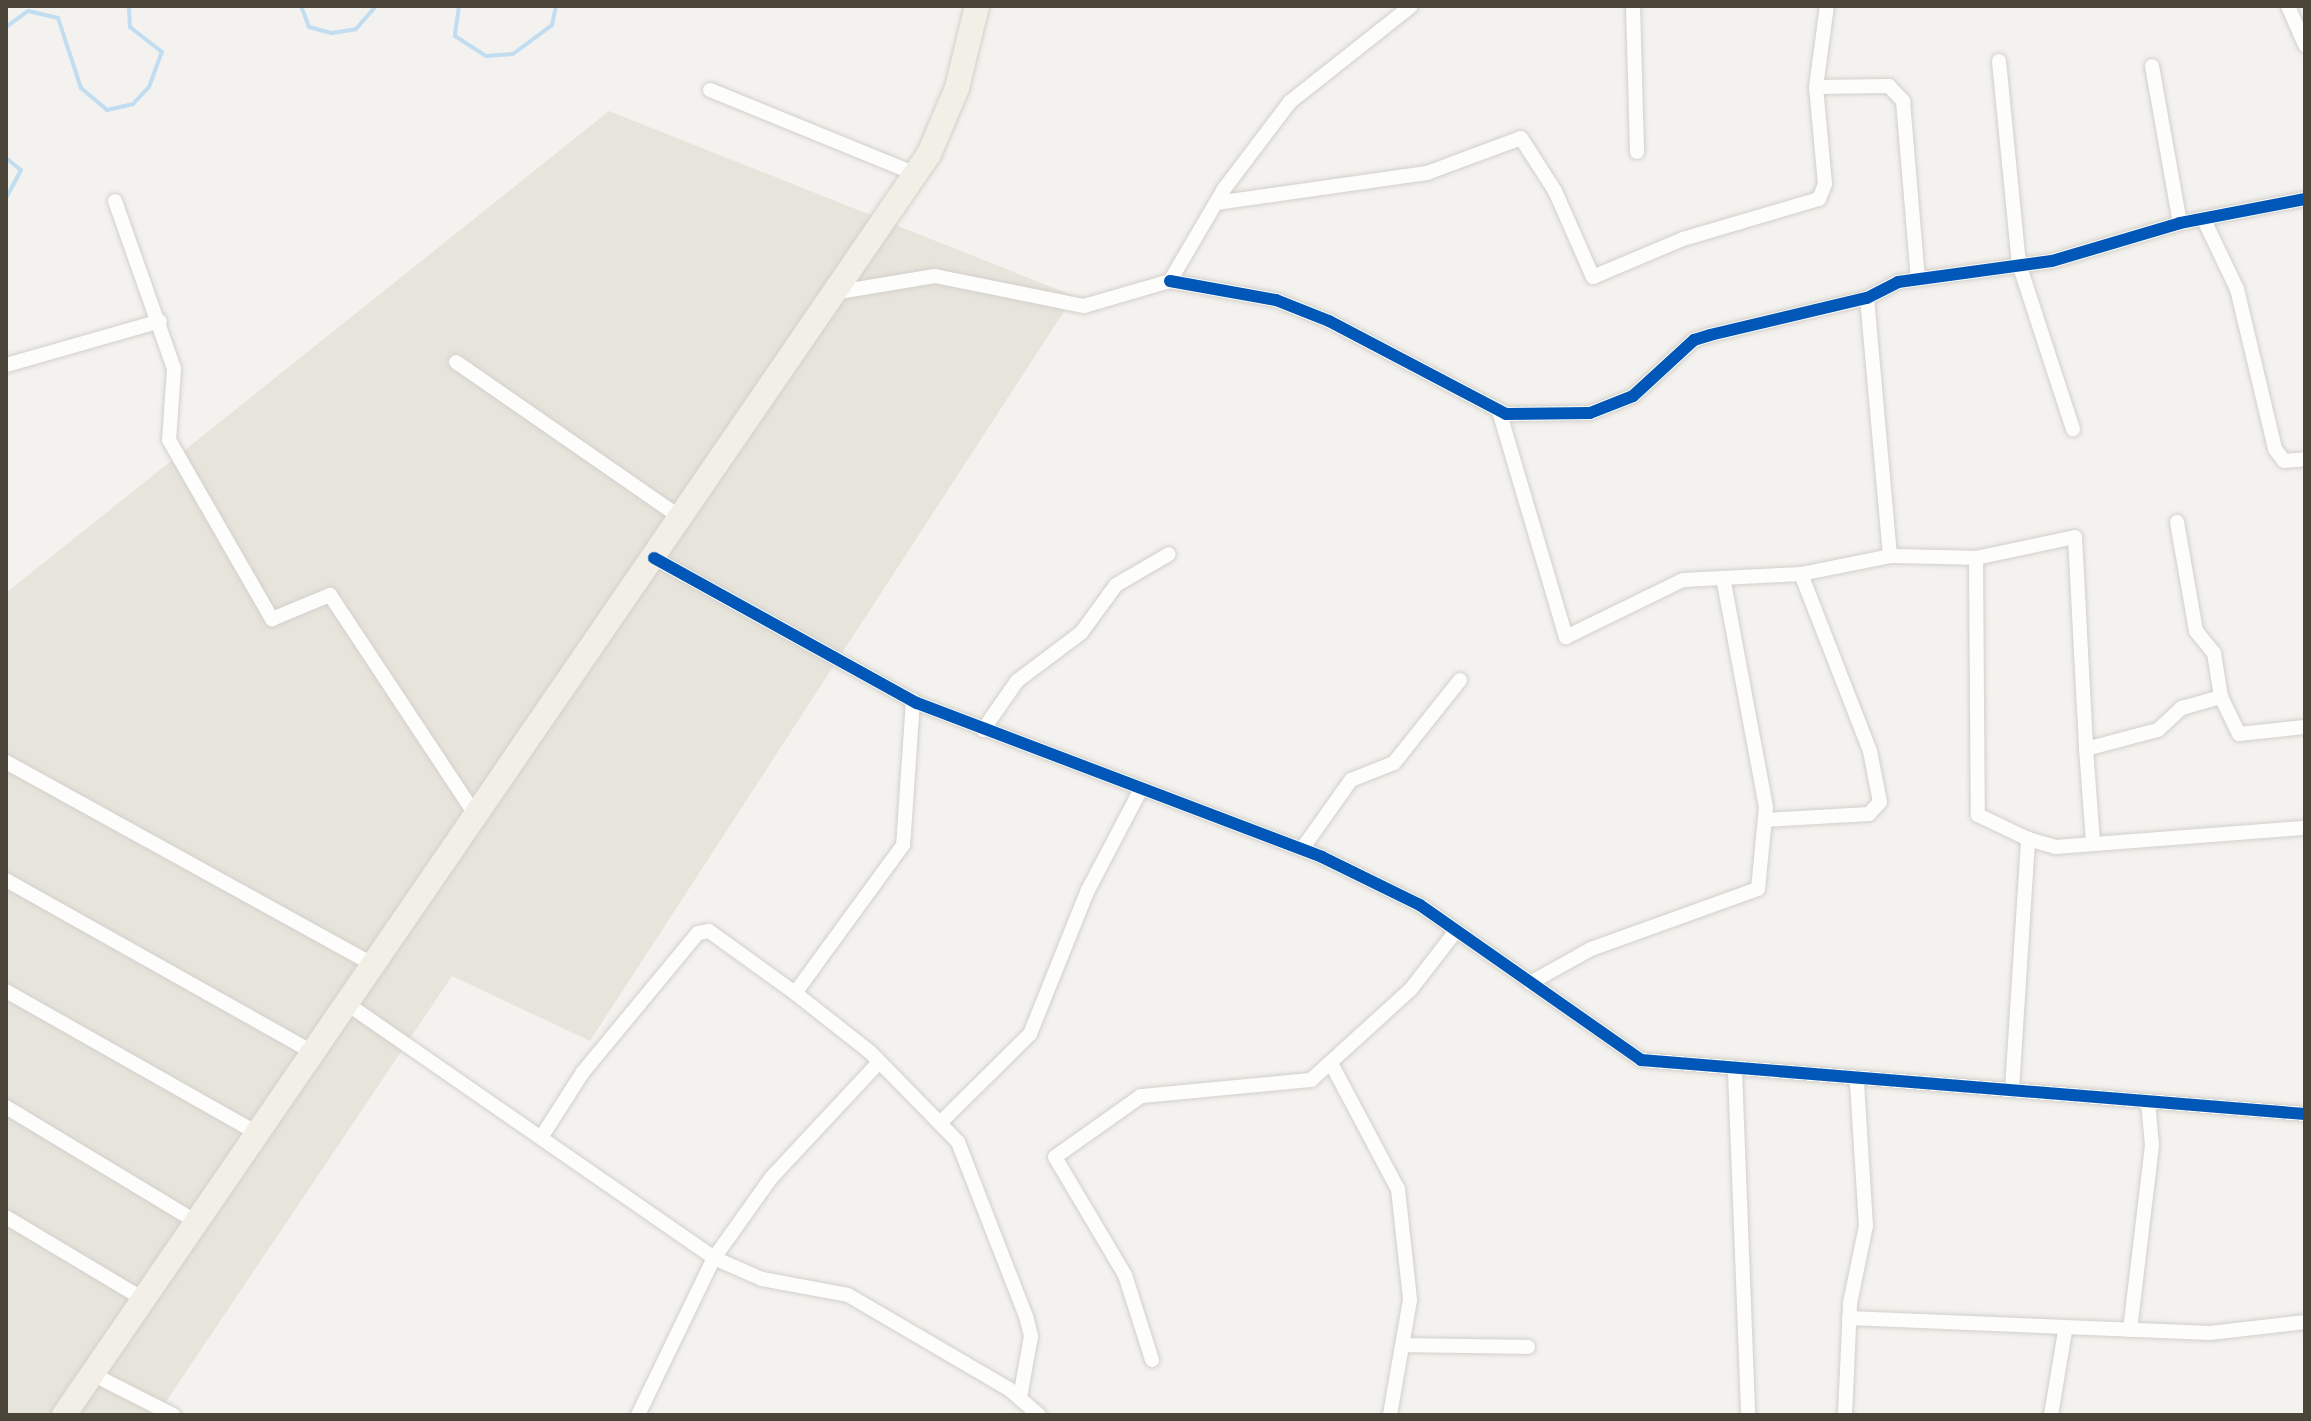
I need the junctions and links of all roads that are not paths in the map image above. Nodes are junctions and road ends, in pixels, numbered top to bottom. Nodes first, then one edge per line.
1 (977, 6) edge
2 (1411, 6) edge
3 (1633, 6) edge
4 (1827, 6) edge
5 (2288, 6) edge
6 (2305, 45) edge
7 (1999, 61) dead end
8 (2152, 66) dead end
9 (1816, 87) junction
10 (710, 90) dead end
11 (1637, 152) dead end
12 (916, 174) junction
13 (115, 201) dead end
14 (1216, 203) junction
15 (2303, 205) edge
16 (2205, 222) junction
17 (2180, 223) junction
18 (2019, 264) junction
19 (1918, 278) junction
20 (1170, 281) junction
21 (833, 293) junction
22 (1867, 298) junction
23 (160, 321) junction
24 (456, 362) dead end
25 (6, 365) edge
26 (1499, 411) junction
27 (2073, 429) dead end
28 (2305, 459) edge
29 (681, 518) junction
30 (2177, 522) dead end
31 (1169, 554) dead end
32 (1890, 556) junction
33 (654, 558) junction
34 (1976, 558) junction
35 (1801, 574) junction
36 (1724, 582) junction
37 (1460, 680) dead end
38 (2221, 697) junction
39 (913, 700) junction
40 (2305, 727) edge
41 (983, 730) junction
42 (2086, 749) junction
43 (6, 762) edge
44 (1140, 791) junction
45 (476, 816) junction
46 (1765, 820) junction
47 (2305, 828) edge
48 (2028, 839) junction
49 (2093, 842) junction
50 (1302, 849) junction
51 (6, 880) edge
52 (1456, 931) junction
53 (373, 965) junction
54 (1530, 983) junction
55 (6, 991) edge
56 (795, 993) junction
57 (346, 1003) junction
58 (312, 1052) junction
59 (879, 1062) junction
60 (1333, 1067) junction
61 (1735, 1071) junction
62 (1857, 1084) junction
63 (2012, 1089) junction
64 (2148, 1102) junction
65 (6, 1107) edge
66 (2305, 1114) edge
67 (943, 1120) junction
68 (257, 1133) junction
69 (542, 1136) junction
70 (6, 1217) edge
71 (197, 1222) junction
72 (714, 1258) junction
73 (143, 1299) junction
74 (1849, 1318) junction
75 (2305, 1322) edge
76 (2130, 1330) junction
77 (2065, 1331) junction
78 (1404, 1345) junction
79 (1528, 1347) dead end
80 (1152, 1360) dead end
81 (92, 1374) junction
82 (1020, 1398) junction
83 (64, 1415) edge
84 (173, 1415) edge
85 (638, 1415) edge
86 (1039, 1415) edge
87 (1390, 1415) edge
88 (1748, 1415) edge
89 (1845, 1415) edge
90 (2051, 1415) edge

1 - 12 main road
2 - 14 street
3 - 11 street
4 - 9 street
5 - 6 street
7 - 18 street
8 - 17 street
9 - 14 street
9 - 19 street
10 - 12 street
12 - 21 main road
13 - 23 street
14 - 20 street
15 - 16 street
16 - 17 street
16 - 28 street
17 - 18 street
18 - 19 street
18 - 27 street
19 - 22 street
20 - 21 street
20 - 26 street
21 - 29 main road
22 - 26 street
22 - 32 street
23 - 25 street
23 - 45 street
24 - 29 street
26 - 36 street
29 - 33 main road
30 - 38 street
31 - 41 street
32 - 34 street
32 - 35 street
33 - 39 street
33 - 45 main road
34 - 42 street
34 - 48 street
35 - 36 street
35 - 46 street
36 - 46 street
37 - 50 street
38 - 40 street
38 - 42 street
39 - 41 street
39 - 56 street
41 - 44 street
42 - 49 street
43 - 53 street
44 - 50 street
44 - 67 street
45 - 53 main road
46 - 54 street
47 - 49 street
48 - 49 street
48 - 63 street
50 - 52 street
51 - 58 street
52 - 54 street
52 - 60 street
53 - 57 main road
54 - 61 street
55 - 68 street
56 - 59 street
56 - 69 street
57 - 58 main road
57 - 69 street
58 - 68 main road
59 - 67 street
59 - 72 street
60 - 78 street
60 - 80 street
61 - 62 street
61 - 88 street
62 - 63 street
62 - 74 street
63 - 64 street
64 - 66 street
64 - 76 street
65 - 71 street
67 - 82 street
68 - 71 main road
69 - 72 street
70 - 73 street
71 - 73 main road
72 - 82 street
72 - 85 street
73 - 81 main road
74 - 77 street
74 - 89 street
75 - 76 street
76 - 77 street
77 - 90 street
78 - 79 street
78 - 87 street
81 - 83 main road
81 - 84 street
82 - 86 street

